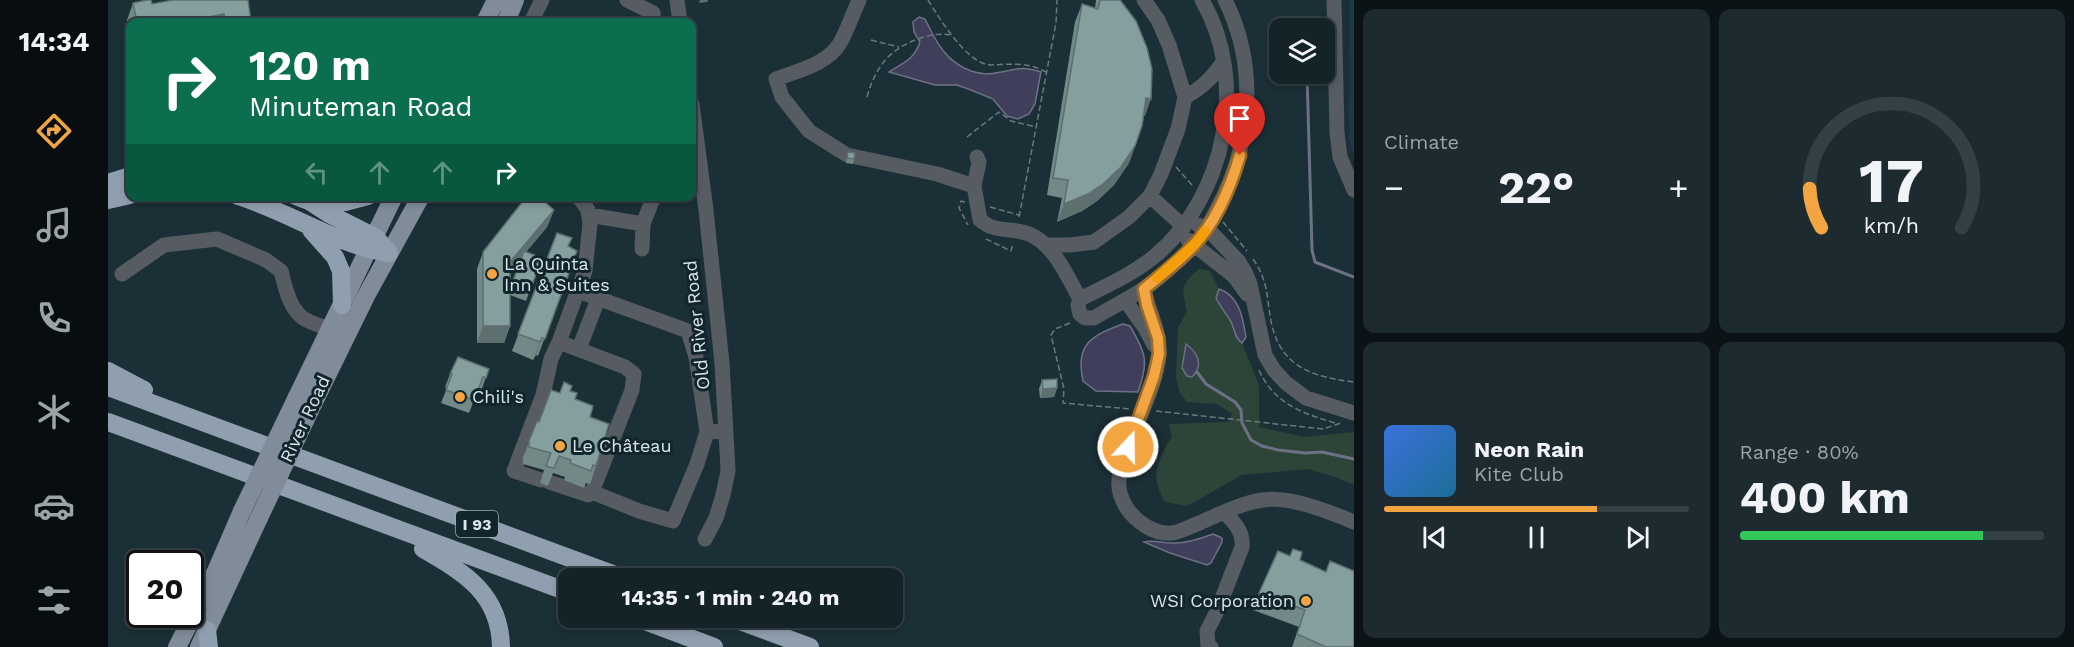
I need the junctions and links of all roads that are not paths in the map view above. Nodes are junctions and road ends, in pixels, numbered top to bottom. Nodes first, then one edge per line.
1 (496, 0) edge
2 (515, 0) edge
3 (542, 0) edge
4 (627, 0) edge
5 (677, 0) edge
6 (859, 0) edge
7 (1144, 0) edge
8 (1202, 0) edge
9 (1225, 0) edge
10 (1334, 0) edge
11 (487, 18) edge
12 (508, 18) edge
13 (533, 18) edge
14 (654, 18) edge
15 (679, 18) edge
16 (1223, 62) junction
17 (1185, 97) junction
18 (696, 134) edge
19 (976, 157) dead end
20 (126, 177) edge
21 (108, 183) edge
22 (974, 186) junction
23 (1354, 190) edge
24 (126, 196) edge
25 (1150, 196) junction
26 (108, 200) edge
27 (252, 201) edge
28 (306, 201) edge
29 (331, 201) edge
30 (349, 201) edge
31 (392, 201) edge
32 (417, 201) edge
33 (580, 201) edge
34 (652, 201) edge
35 (589, 215) junction
36 (643, 224) junction
37 (308, 227) junction
38 (1183, 227) junction
39 (1207, 228) junction
40 (371, 243) junction
41 (1046, 244) junction
42 (1195, 244) junction
43 (642, 249) dead end
44 (389, 253) junction
45 (122, 274) dead end
46 (1144, 289) junction
47 (578, 291) junction
48 (598, 299) junction
49 (1080, 300) junction
50 (1125, 300) junction
51 (1252, 302) junction
52 (342, 305) junction
53 (330, 329) junction
54 (559, 342) junction
55 (579, 349) junction
56 (1159, 354) junction
57 (108, 371) edge
58 (108, 387) edge
59 (305, 401) junction
60 (1350, 418) edge
61 (108, 422) edge
62 (725, 431) junction
63 (229, 432) junction
64 (707, 432) junction
65 (592, 492) junction
66 (1224, 512) junction
67 (250, 515) junction
68 (375, 522) junction
69 (1354, 522) edge
70 (705, 538) dead end
71 (596, 568) edge
72 (558, 588) edge
73 (664, 628) edge
74 (759, 628) edge
75 (205, 641) edge
76 (177, 647) edge
77 (501, 647) edge
78 (714, 647) edge
79 (810, 647) edge
80 (1209, 647) edge

1 - 11 main road
2 - 12 main road
3 - 13 street
4 - 14 street
5 - 15 street
6 - 22 street
7 - 17 street
8 - 16 street
9 - 39 street
10 - 23 street
16 - 17 street
16 - 38 street
17 - 25 street
18 - 62 street, Old River Road
19 - 22 street
20 - 21 highway
22 - 41 street
24 - 26 highway
25 - 38 street
25 - 41 street
27 - 37 highway
28 - 40 highway
29 - 30 highway
31 - 40 main road, River Road
32 - 44 main road, River Road
33 - 35 street
34 - 36 street
35 - 36 street
35 - 47 street
36 - 43 street
37 - 40 highway
37 - 52 highway
38 - 39 street
38 - 42 street
38 - 49 street
39 - 42 street
39 - 51 street
40 - 44 highway
40 - 52 main road, River Road
41 - 49 street
42 - 46 street
42 - 51 street
44 - 59 main road, River Road
45 - 53 street
46 - 50 street
46 - 56 street
47 - 48 street
47 - 54 street
48 - 55 street
48 - 64 street
49 - 50 street
50 - 56 street
51 - 60 street
52 - 53 main road, River Road
53 - 59 main road, River Road
54 - 55 street
54 - 65 street
55 - 65 street
56 - 66 street
57 - 63 highway
58 - 63 highway, I 93
59 - 67 main road, River Road, bridge
61 - 68 highway, I 93
62 - 64 street
62 - 70 street, Old River Road
63 - 71 highway, I 93
64 - 65 street
66 - 69 street
66 - 80 street
67 - 75 main road, River Road
67 - 76 main road, River Road
68 - 72 highway, I 93
68 - 77 highway
73 - 78 highway
74 - 79 highway

